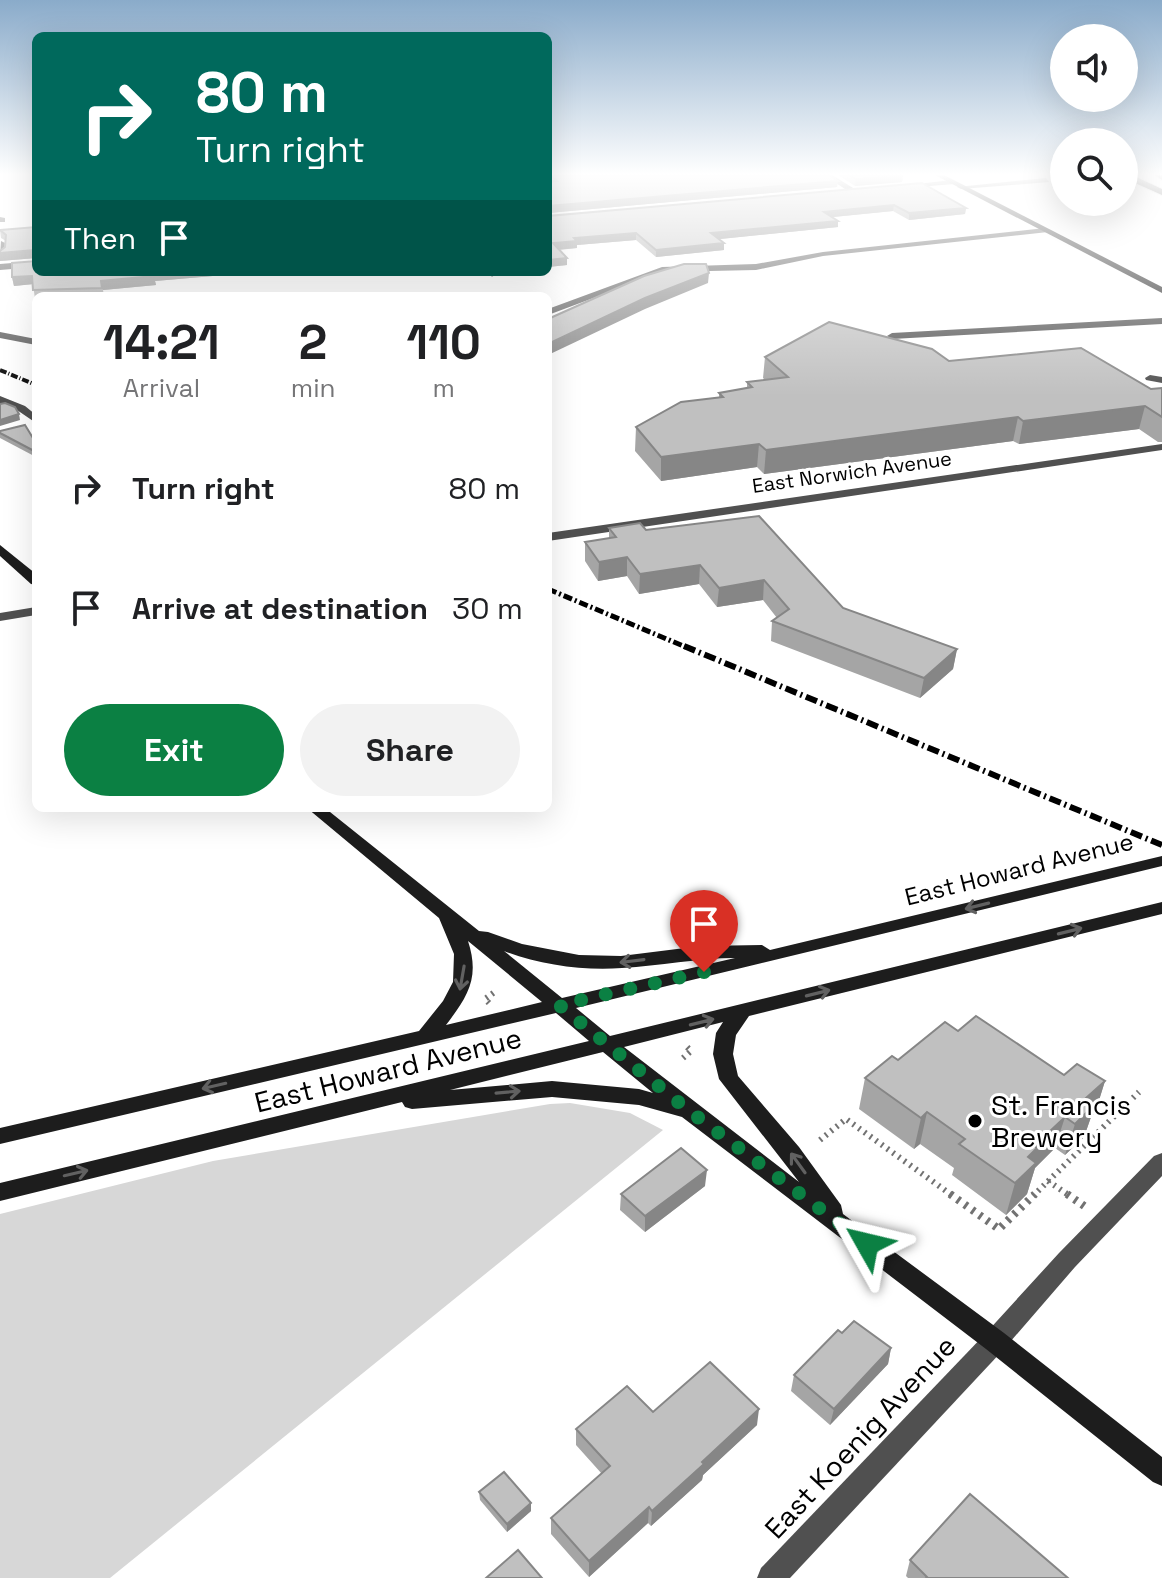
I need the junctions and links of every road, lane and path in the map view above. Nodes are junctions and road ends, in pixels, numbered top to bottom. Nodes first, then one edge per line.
1 (873, 249) edge
2 (1081, 249) edge
3 (32, 264) edge
4 (0, 267) edge
5 (1162, 290) edge
6 (552, 302) edge
7 (567, 304) junction
8 (552, 310) edge
9 (1162, 321) edge
10 (0, 335) edge
11 (892, 336) edge
12 (32, 341) edge
13 (1150, 378) dead end
14 (1162, 380) edge
15 (0, 399) edge
16 (32, 418) edge
17 (32, 423) edge
18 (21, 428) edge
19 (1162, 447) edge
20 (552, 536) edge
21 (0, 549) edge
22 (32, 577) edge
23 (32, 612) edge
24 (0, 617) edge
25 (320, 812) edge
26 (1162, 861) edge
27 (1162, 908) edge
28 (445, 913) junction
29 (469, 932) junction
30 (793, 951) junction
31 (496, 991) dead end
32 (490, 1004) dead end
33 (559, 1005) junction
34 (742, 1012) junction
35 (426, 1036) junction
36 (607, 1046) junction
37 (701, 1052) dead end
38 (683, 1058) dead end
39 (1139, 1092) dead end
40 (347, 1108) junction
41 (688, 1110) junction
42 (0, 1136) edge
43 (820, 1140) dead end
44 (1162, 1162) edge
45 (1048, 1181) junction
46 (0, 1192) edge
47 (1106, 1221) junction
48 (844, 1227) junction
49 (995, 1341) junction
50 (1162, 1473) edge
51 (771, 1578) edge

1 - 7 street
2 - 5 main road
3 - 4 street
6 - 7 street
7 - 8 street
9 - 11 street
10 - 12 street
13 - 14 street
15 - 16 street
17 - 18 street
19 - 20 street, East Norwich Avenue
21 - 22 main road
23 - 24 street
25 - 28 main road
26 -> 30 main road, East Howard Avenue
34 -> 27 main road, East Howard Avenue
28 - 29 main road
28 -> 35 main road
30 -> 29 main road
29 - 33 main road
30 - 33 main road, East Howard Avenue
31 - 32 path
33 - 35 main road, East Howard Avenue
33 - 36 main road
36 -> 34 main road, East Howard Avenue
48 -> 34 main road
35 -> 42 main road, East Howard Avenue
36 - 40 main road, East Howard Avenue
36 - 41 main road
37 - 38 path
39 - 45 path
40 -> 41 main road
46 -> 40 main road, East Howard Avenue
41 - 48 main road
43 - 45 path
44 - 47 street, East Koenig Avenue
45 - 47 path
47 - 49 street, East Koenig Avenue
48 - 49 main road
49 - 50 main road
49 - 51 street, East Koenig Avenue

